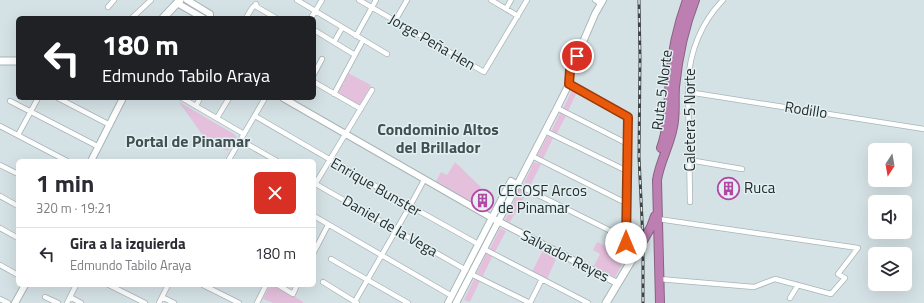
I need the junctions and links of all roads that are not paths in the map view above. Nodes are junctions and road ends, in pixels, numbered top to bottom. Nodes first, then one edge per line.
1 (114, 0) edge
2 (151, 0) edge
3 (187, 0) edge
4 (297, 0) edge
5 (322, 0) edge
6 (359, 0) edge
7 (376, 0) edge
8 (407, 0) edge
9 (491, 0) edge
10 (511, 0) edge
11 (527, 0) edge
12 (595, 0) edge
13 (682, 0) edge
14 (687, 0) edge
15 (695, 0) edge
16 (723, 0) edge
17 (179, 2) edge
18 (257, 2) edge
19 (602, 2) edge
20 (108, 7) dead end
21 (372, 7) junction
22 (506, 9) junction
23 (315, 11) junction
24 (134, 16) edge
25 (165, 16) edge
26 (200, 16) edge
27 (210, 16) edge
28 (247, 16) edge
29 (273, 16) edge
30 (312, 16) edge
31 (518, 16) junction
32 (395, 21) junction
33 (342, 28) junction
34 (316, 31) edge
35 (356, 36) junction
36 (676, 39) junction
37 (363, 40) junction
38 (334, 42) junction
39 (387, 54) dead end
40 (356, 55) junction
41 (322, 59) dead end
42 (0, 61) edge
43 (16, 61) edge
44 (316, 70) edge
45 (316, 83) edge
46 (569, 84) junction
47 (372, 90) dead end
48 (688, 92) junction
49 (334, 94) junction
50 (37, 100) edge
51 (62, 100) edge
52 (122, 100) edge
53 (186, 100) edge
54 (199, 100) edge
55 (228, 100) edge
56 (264, 100) edge
57 (286, 100) edge
58 (10, 101) dead end
59 (196, 106) junction
60 (557, 108) junction
61 (361, 109) junction
62 (31, 112) junction
63 (255, 116) junction
64 (217, 118) junction
65 (110, 125) junction
66 (0, 126) edge
67 (924, 129) edge
68 (545, 131) junction
69 (244, 134) junction
70 (345, 134) junction
71 (18, 135) junction
72 (240, 140) junction
73 (628, 144) junction
74 (99, 146) junction
75 (532, 156) junction
76 (63, 159) edge
77 (92, 159) edge
78 (229, 159) edge
79 (273, 159) edge
80 (330, 160) junction
81 (690, 160) junction
82 (0, 165) edge
83 (742, 169) dead end
84 (627, 171) junction
85 (16, 173) edge
86 (424, 180) junction
87 (316, 181) edge
88 (316, 185) edge
89 (518, 185) junction
90 (0, 196) edge
91 (690, 202) dead end
92 (626, 204) junction
93 (16, 205) edge
94 (410, 206) junction
95 (316, 217) edge
96 (492, 218) junction
97 (656, 218) junction
98 (498, 221) junction
99 (328, 225) junction
100 (0, 228) edge
101 (396, 230) junction
102 (16, 237) edge
103 (625, 238) junction
104 (643, 241) junction
105 (655, 242) junction
106 (478, 244) junction
107 (316, 248) edge
108 (484, 249) junction
109 (636, 253) junction
110 (381, 255) junction
111 (331, 258) dead end
112 (0, 265) edge
113 (466, 270) junction
114 (16, 273) edge
115 (471, 274) junction
116 (542, 279) junction
117 (659, 279) junction
118 (367, 280) junction
119 (323, 282) dead end
120 (618, 283) junction
121 (798, 286) junction
122 (24, 287) edge
123 (75, 287) edge
124 (113, 287) edge
125 (166, 287) edge
126 (207, 287) edge
127 (265, 287) edge
128 (281, 287) edge
129 (296, 287) edge
130 (452, 296) junction
131 (45, 297) dead end
132 (70, 297) junction
133 (162, 297) junction
134 (790, 298) dead end
135 (0, 299) edge
136 (459, 302) edge
137 (8, 303) edge
138 (15, 303) edge
139 (58, 303) edge
140 (67, 303) edge
141 (82, 303) edge
142 (145, 303) edge
143 (159, 303) edge
144 (174, 303) edge
145 (239, 303) edge
146 (257, 303) edge
147 (356, 303) edge
148 (408, 303) edge
149 (448, 303) edge
150 (530, 303) edge
151 (588, 303) edge
152 (606, 303) edge
153 (657, 303) edge
154 (660, 303) edge

1 - 20 street
2 - 24 street
3 - 27 street
4 - 23 street
5 - 23 street
6 - 21 street, Jorge Peña Hen
7 - 21 street
8 - 32 street
9 - 22 street
10 - 22 street
11 - 31 street
12 - 19 street
13 - 36 highway
14 - 36 highway, Ruta 5 Norte
15 - 97 highway, Ruta 5 Norte
16 - 48 street, Caletera 5 Norte
17 - 25 main road
17 - 26 street
18 - 28 street
18 - 29 street
19 - 46 street
21 - 32 street, Jorge Peña Hen
21 - 35 street
22 - 31 street
23 - 30 street
23 - 33 street
31 - 32 street, Jorge Peña Hen
33 - 35 street
33 - 38 street
34 - 38 street
35 - 37 street
36 - 97 highway, Ruta 5 Norte
37 - 39 street
37 - 40 street
38 - 40 street
40 - 49 street
41 - 44 street
42 - 43 main road
45 - 49 street
46 - 60 street
46 - 73 street
47 - 61 street
48 - 67 street, Rodillo
48 - 81 street, Caletera 5 Norte
49 - 61 street
50 - 62 street
51 - 65 street
52 - 65 street
53 - 59 street
54 - 59 street
55 - 64 street
56 - 63 street
57 - 70 street, Salvador Reyes
58 - 62 street
59 - 64 street
60 - 68 street
60 - 73 street
61 - 70 street
62 - 71 street
62 - 74 street
63 - 69 street
63 - 80 street, Enrique Bunster
64 - 69 street
65 - 74 street
66 - 71 street
68 - 75 street
68 - 84 street
69 - 72 street
70 - 80 street
70 - 86 street, Salvador Reyes
71 - 76 street
72 - 78 street
72 - 79 street
73 - 84 street
74 - 77 street
75 - 89 street
75 - 92 street
80 - 87 street
80 - 94 street, Enrique Bunster
81 - 83 street
81 - 91 street, Caletera 5 Norte
82 - 85 street
84 - 92 street
86 - 94 street
86 - 96 street, Salvador Reyes
88 - 101 street, Daniel de la Vega
89 - 96 street
89 - 98 street
89 - 103 street
90 - 93 street
92 - 103 street
94 - 101 street
94 - 106 street, Enrique Bunster
95 - 99 street
96 - 98 street, Salvador Reyes
96 - 106 street
97 - 104 highway
97 - 105 highway, Ruta 5 Norte
97 - 117 highway, Ruta 5 Norte
97 - 121 street
98 - 108 street
98 - 120 street, Salvador Reyes
99 - 107 street
99 - 110 street
100 - 102 street
101 - 110 street
101 - 113 street, Daniel de la Vega
103 - 109 street
104 - 105 highway
104 - 109 highway
105 - 153 highway, Ruta 5 Norte
106 - 113 street
108 - 115 street
108 - 116 street
109 - 120 main road
110 - 118 street
110 - 130 street
111 - 118 street
112 - 114 street
113 - 130 street
115 - 136 street
115 - 150 street
116 - 150 street
116 - 151 street
117 - 121 street
117 - 154 highway, Ruta 5 Norte
118 - 147 street
118 - 148 street
119 - 147 street
120 - 152 main road
121 - 134 street
122 - 138 street
123 - 132 street
124 - 142 street
125 - 133 street
126 - 145 street
127 - 146 street
128 - 129 street
130 - 136 street
130 - 149 street
131 - 139 street
132 - 140 street
132 - 141 street
133 - 143 street
133 - 144 street
135 - 137 street

